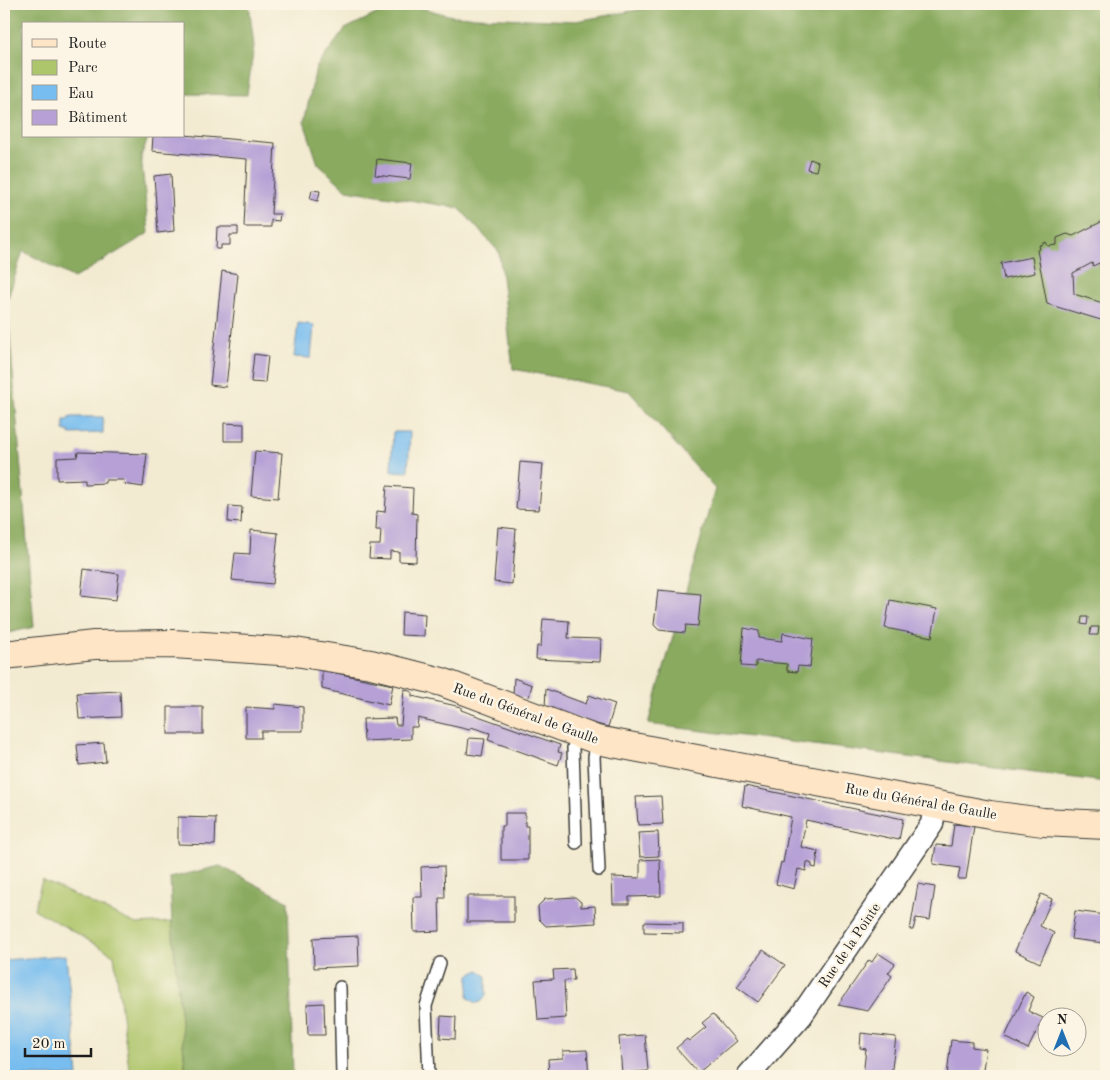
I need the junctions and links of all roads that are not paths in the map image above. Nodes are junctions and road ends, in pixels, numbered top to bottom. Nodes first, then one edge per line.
1 (4, 655) edge
2 (587, 737) junction
3 (935, 805) junction
4 (1106, 826) edge
5 (576, 843) dead end
6 (600, 870) dead end
7 (440, 963) dead end
8 (340, 987) dead end
9 (342, 1076) edge
10 (429, 1076) edge
11 (748, 1076) edge

1 - 2 main road, Rue du Général de Gaulle
2 - 3 main road, Rue du Général de Gaulle
2 - 5 lane
2 - 6 lane
3 - 4 main road, Rue du Général de Gaulle
3 - 11 street, Rue de la Pointe
7 - 10 lane
8 - 9 lane

